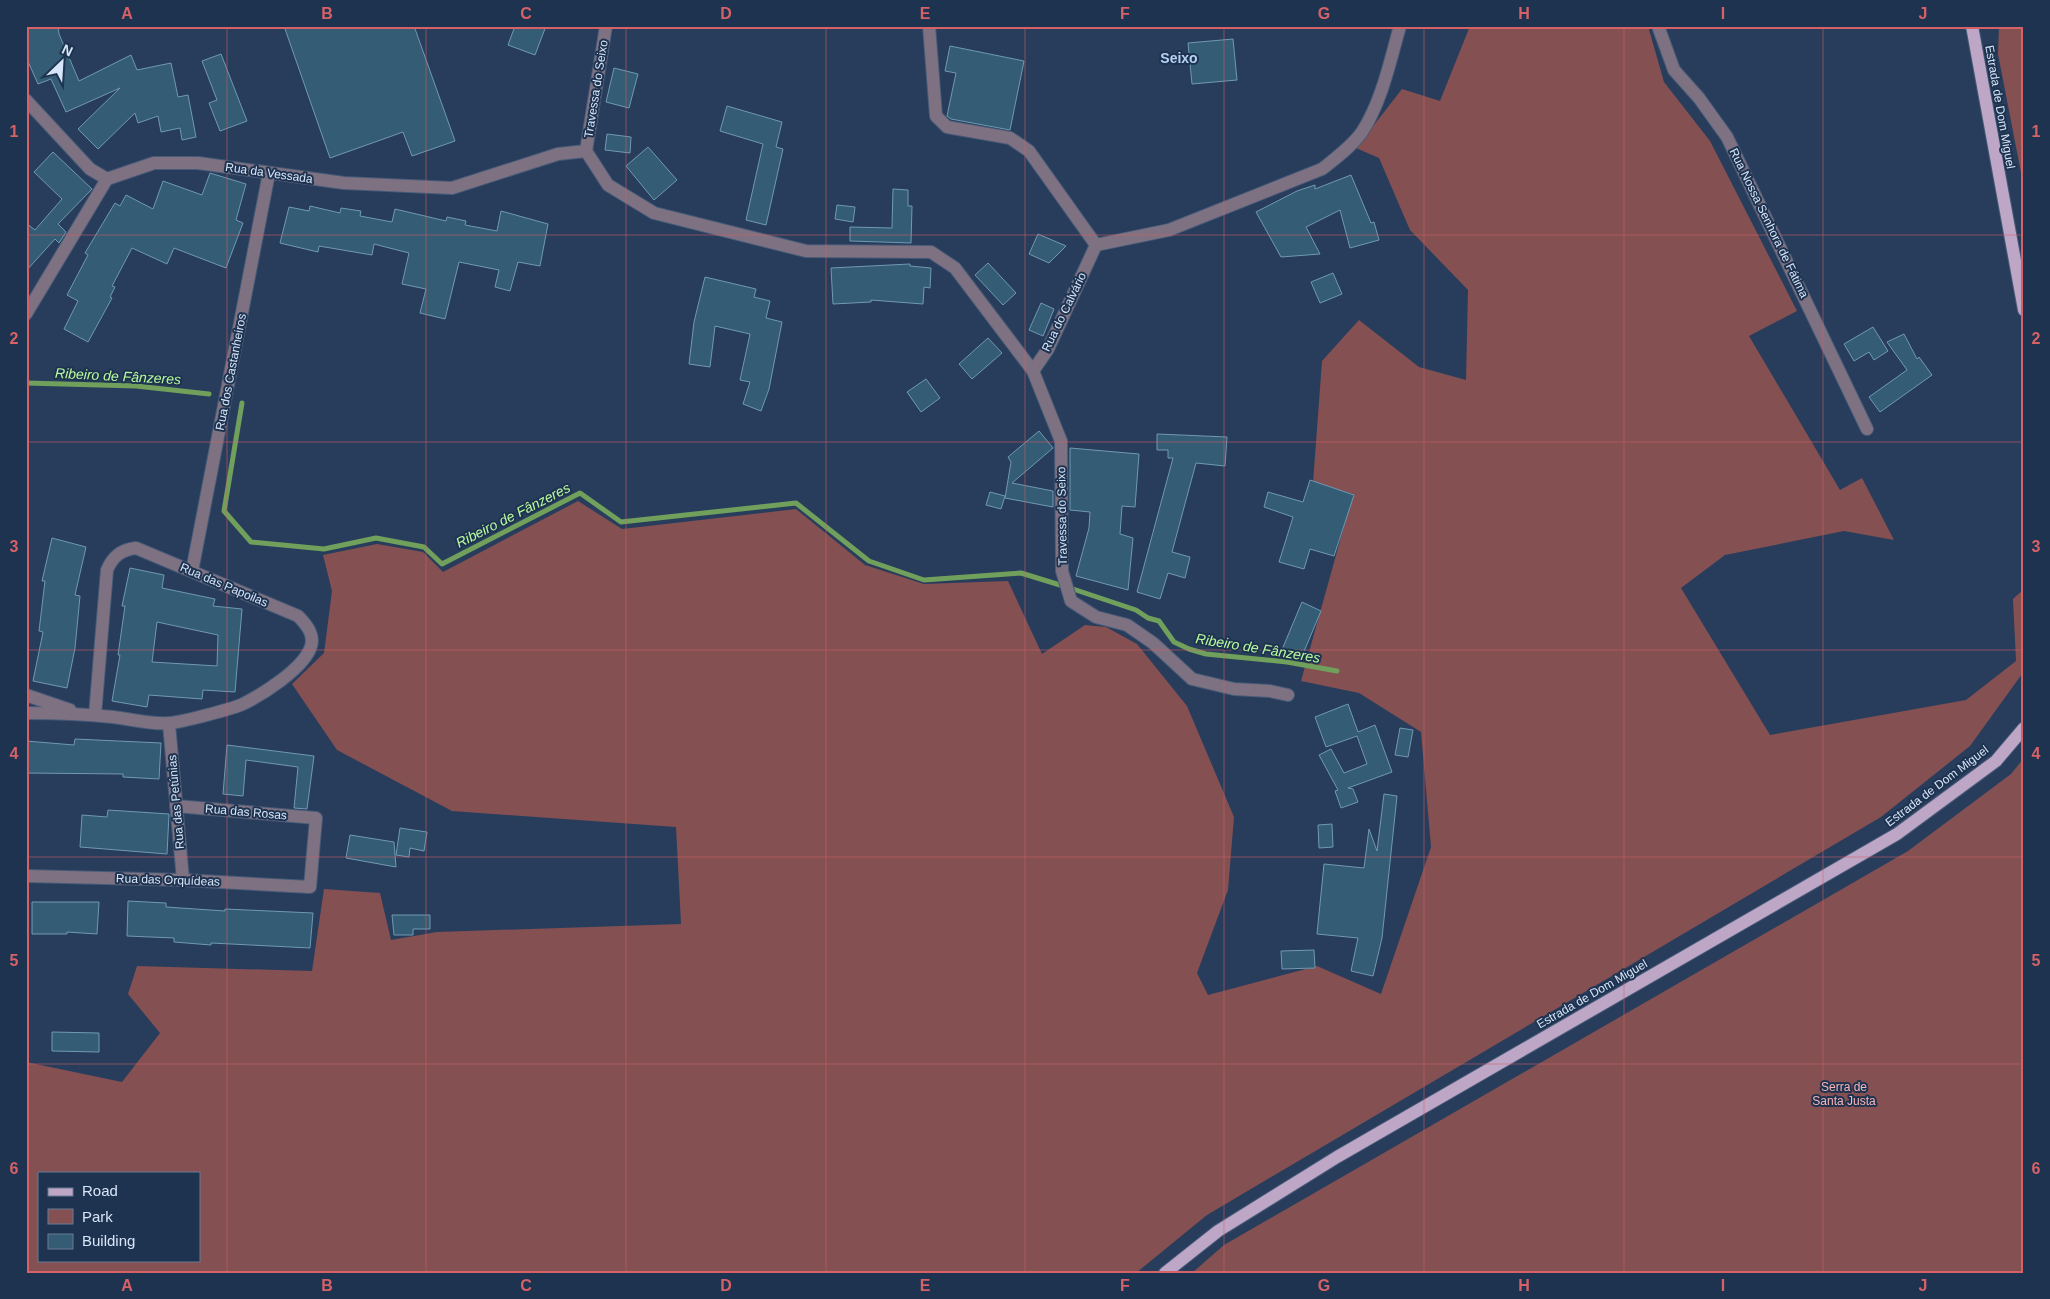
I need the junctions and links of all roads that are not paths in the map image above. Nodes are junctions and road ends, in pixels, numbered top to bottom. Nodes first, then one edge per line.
1 (606, 26) edge
2 (929, 26) edge
3 (1400, 26) edge
4 (1658, 26) edge
5 (1972, 26) edge
6 (26, 100) edge
7 (586, 151) junction
8 (269, 173) junction
9 (107, 179) junction
10 (1096, 245) junction
11 (2024, 310) edge
12 (26, 314) edge
13 (1033, 371) junction
14 (1867, 429) dead end
15 (192, 571) junction
16 (26, 695) edge
17 (1288, 695) dead end
18 (26, 713) edge
19 (77, 713) junction
20 (95, 715) junction
21 (169, 724) junction
22 (2024, 728) edge
23 (176, 806) junction
24 (26, 876) edge
25 (183, 880) junction
26 (310, 887) joint
27 (1166, 1273) edge

1 - 7 street, Travessa do Seixo
2 - 10 street
3 - 10 street
4 - 14 street, Rua Nossa Senhora de Fátima
5 - 11 main road, Estrada de Dom Miguel
6 - 9 street
7 - 8 street, Rua da Vessada
7 - 13 street
8 - 9 street, Rua da Vessada
8 - 15 street, Rua dos Castanheiros
9 - 12 street
10 - 13 street, Rua do Calvário
13 - 17 street, Travessa do Seixo
15 - 20 street, Rua das Papoilas
15 - 21 street, Rua das Papoilas
16 - 19 street
18 - 19 street
19 - 20 street
20 - 21 street
21 - 23 street, Rua das Petúnias
22 - 27 main road, Estrada de Dom Miguel
23 - 25 street, Rua das Petúnias
23 - 26 street, Rua das Rosas
24 - 25 street, Rua das Orquídeas
25 - 26 street, Rua das Orquídeas

